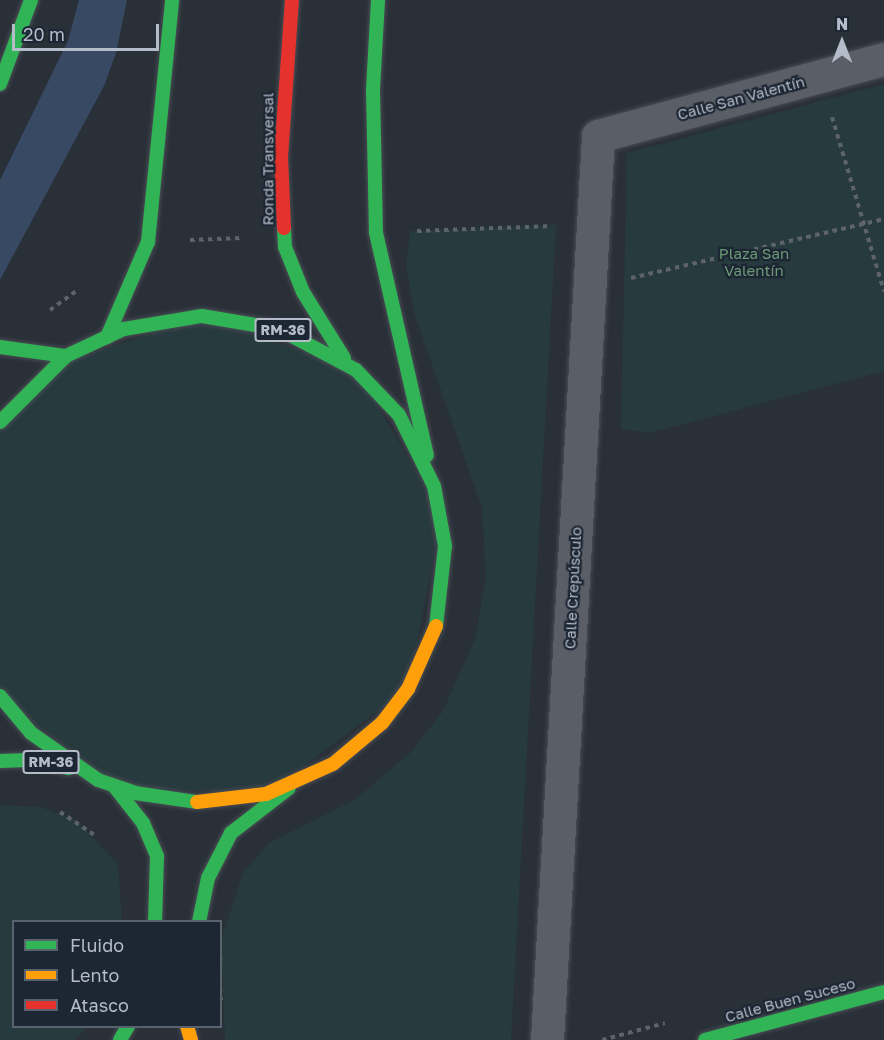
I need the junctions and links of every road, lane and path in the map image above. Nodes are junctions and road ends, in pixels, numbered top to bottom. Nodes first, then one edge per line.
1 (31, 0) edge
2 (172, 0) edge
3 (292, 0) edge
4 (378, 0) edge
5 (884, 59) edge
6 (819, 76) junction
7 (0, 84) edge
8 (598, 136) joint
9 (884, 219) edge
10 (863, 225) junction
11 (82, 284) dead end
12 (590, 288) junction
13 (884, 291) edge
14 (45, 312) dead end
15 (107, 337) junction
16 (0, 347) edge
17 (66, 356) junction
18 (356, 370) junction
19 (0, 422) edge
20 (434, 486) junction
21 (0, 696) edge
22 (0, 761) edge
23 (307, 778) junction
24 (98, 780) junction
25 (114, 786) junction
26 (49, 809) dead end
27 (104, 845) dead end
28 (155, 920) edge
29 (199, 920) edge
30 (884, 993) edge
31 (547, 1040) edge
32 (705, 1040) edge

1 - 7 main road
2 - 15 main road
3 - 18 main road, Ronda Transversal / RM-36
4 - 20 main road
5 - 6 street, Calle San Valentín
6 - 8 street, Calle San Valentín
6 - 10 path
8 - 12 street, Calle Crepúsculo
9 - 10 path
10 - 12 path
10 - 13 path
11 - 14 path
12 - 31 street, Calle Crepúsculo
15 - 17 main road, RM-36
15 - 18 main road, RM-36
16 - 17 main road
17 - 19 main road, RM-36
18 - 20 main road, RM-36
20 - 23 main road, RM-36
21 - 24 main road, RM-36
22 - 24 main road, RM-36
23 - 25 main road, RM-36
23 - 29 main road
24 - 25 main road, RM-36
25 - 28 main road
26 - 27 path
30 - 32 main road, Calle Buen Suceso

